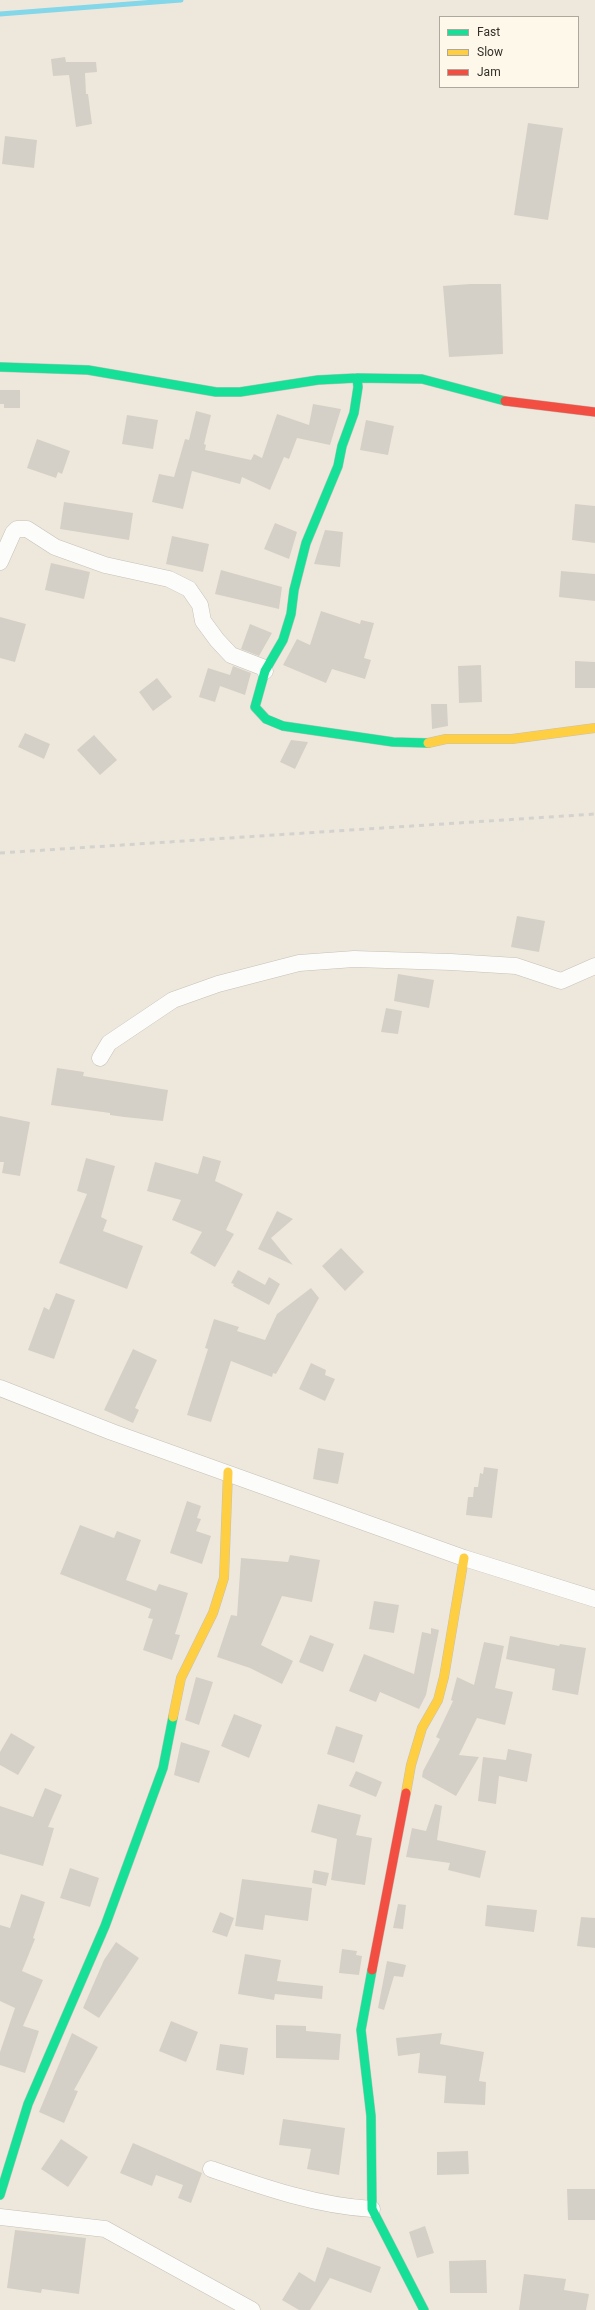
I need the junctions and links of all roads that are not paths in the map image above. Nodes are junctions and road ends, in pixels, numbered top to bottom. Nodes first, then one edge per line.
1 (0, 366) edge
2 (357, 378) junction
3 (595, 412) edge
4 (0, 562) edge
5 (265, 670) junction
6 (595, 728) edge
7 (595, 966) edge
8 (100, 1058) dead end
9 (0, 1388) edge
10 (228, 1472) junction
11 (464, 1558) junction
12 (595, 1599) edge
13 (211, 2169) dead end
14 (0, 2194) edge
15 (372, 2209) junction
16 (0, 2217) edge
17 (252, 2310) edge
18 (424, 2310) edge

1 - 2 street
2 - 3 street
2 - 5 street
4 - 5 street
5 - 6 street
7 - 8 street
9 - 10 street
10 - 11 street
10 - 14 street
11 - 12 street
11 - 15 street
13 - 15 street
15 - 18 street
16 - 17 street

